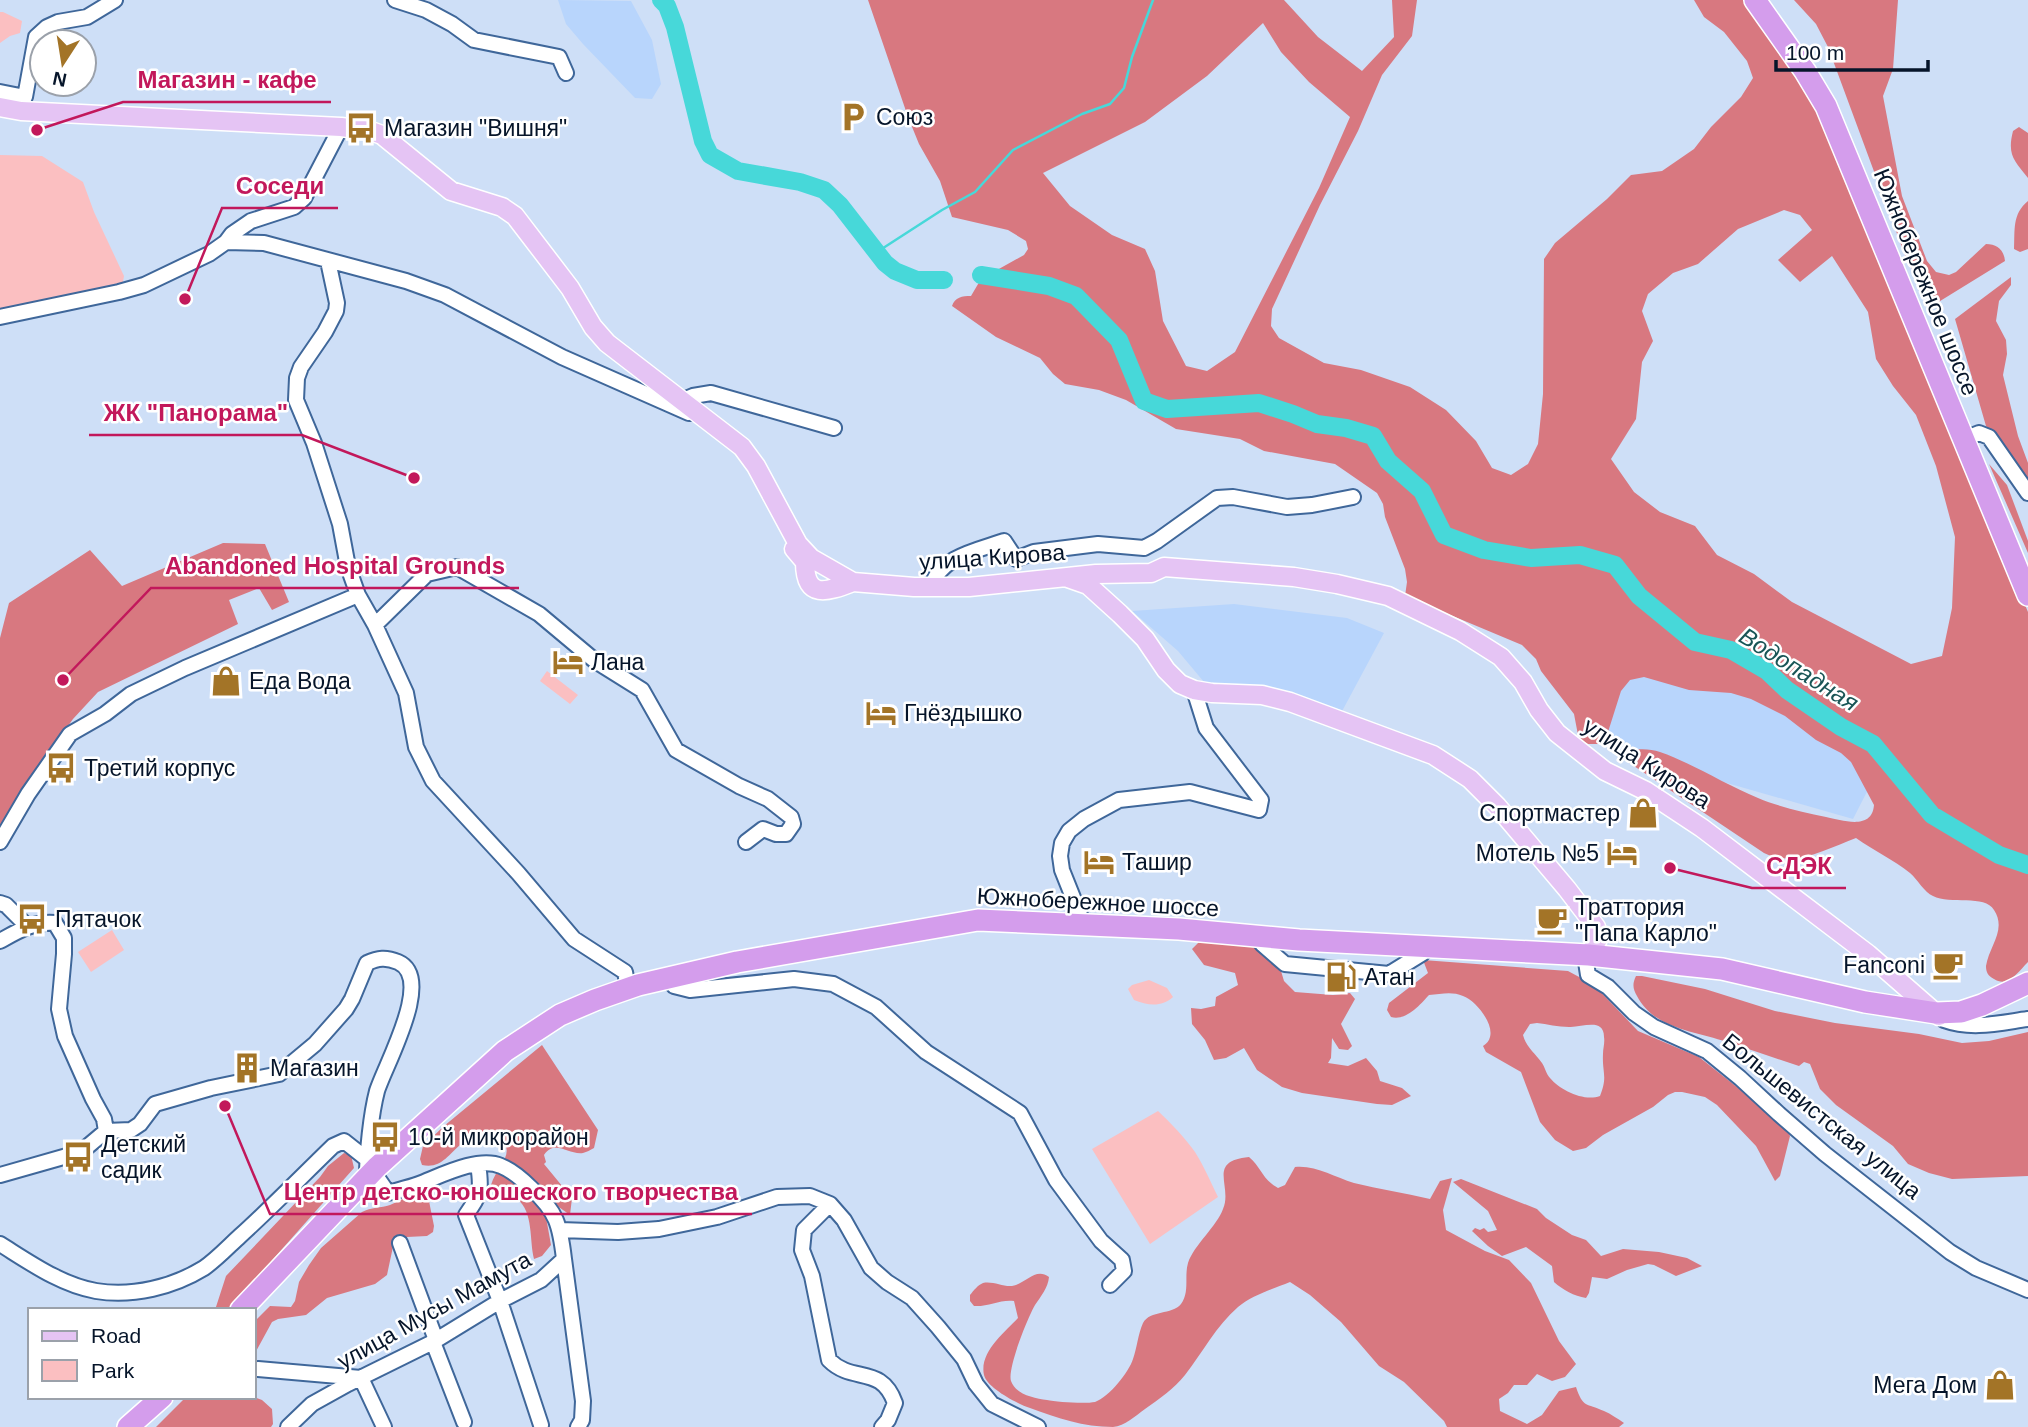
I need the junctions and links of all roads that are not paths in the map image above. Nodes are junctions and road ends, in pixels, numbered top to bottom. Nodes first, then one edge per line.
1 (395, 0) edge
2 (1755, 0) edge
3 (1767, 0) edge
4 (112, 1) edge
5 (566, 73) dead end
6 (0, 92) edge
7 (0, 107) edge
8 (341, 127) junction
9 (1871, 206) junction
10 (226, 242) junction
11 (328, 261) junction
12 (0, 317) edge
13 (688, 407) junction
14 (834, 428) dead end
15 (1968, 435) junction
16 (2028, 493) edge
17 (1353, 497) dead end
18 (2028, 569) edge
19 (1151, 573) junction
20 (1065, 577) junction
21 (932, 586) junction
22 (2028, 595) edge
23 (358, 596) junction
24 (1120, 614) junction
25 (375, 625) junction
26 (1194, 690) junction
27 (0, 842) edge
28 (746, 842) dead end
29 (0, 903) edge
30 (1084, 925) junction
31 (27, 926) junction
32 (0, 941) edge
33 (1588, 964) junction
34 (628, 979) junction
35 (2028, 983) edge
36 (674, 986) junction
37 (2028, 989) edge
38 (1941, 1018) junction
39 (2028, 1018) edge
40 (106, 1131) junction
41 (478, 1164) junction
42 (376, 1168) junction
43 (0, 1175) edge
44 (830, 1204) junction
45 (560, 1230) junction
46 (400, 1243) dead end
47 (0, 1244) edge
48 (564, 1259) junction
49 (1110, 1285) dead end
50 (2028, 1290) edge
51 (500, 1301) junction
52 (260, 1302) edge
53 (243, 1308) edge
54 (435, 1341) junction
55 (258, 1369) dead end
56 (361, 1378) junction
57 (160, 1399) edge
58 (173, 1399) edge
59 (464, 1422) dead end
60 (541, 1425) dead end
61 (128, 1427) edge
62 (145, 1427) edge
63 (288, 1427) edge
64 (384, 1427) edge
65 (578, 1427) edge
66 (882, 1427) edge
67 (1038, 1427) edge

1 - 5 street
2 - 9 highway, Южнобережное шоссе
3 - 9 highway, Южнобережное шоссе
4 - 6 street
7 - 8 main road
8 - 10 street
8 - 13 main road
9 - 15 highway, Южнобережное шоссе
10 - 11 street
10 - 12 street
11 - 13 street
11 - 23 street
13 - 14 street
13 - 21 main road, улица Кирова
15 - 16 street
15 - 18 highway, Южнобережное шоссе
15 - 22 highway, Южнобережное шоссе
17 - 21 street
19 - 20 main road, улица Кирова
19 - 24 street
19 - 38 main road, улица Кирова
20 - 21 main road, улица Кирова
20 - 24 main road
23 - 25 street
23 - 27 street
24 - 26 main road
25 - 28 street
25 - 34 street
26 - 30 street
26 - 33 main road
29 - 31 street
30 - 33 highway, Южнобережное шоссе
30 - 34 highway, Южнобережное шоссе
31 - 32 street
31 - 40 street
33 - 36 highway, Южнобережное шоссе
33 - 38 highway, Южнобережное шоссе
33 - 38 highway, Южнобережное шоссе
33 - 50 street, Большевистская улица
34 - 42 highway, Южнобережное шоссе
35 - 38 highway, Южнобережное шоссе
36 - 42 highway, Южнобережное шоссе
36 - 49 street
37 - 38 highway, Южнобережное шоссе
38 - 39 street
40 - 42 street
40 - 43 street
41 - 42 street, улица Мусы Мамута
41 - 45 street, улица Мусы Мамута
41 - 51 street
42 - 47 street
42 - 52 highway, Южнобережное шоссе
42 - 53 highway, Южнобережное шоссе
44 - 45 street
44 - 66 street
44 - 67 street
45 - 48 street, улица Мусы Мамута
46 - 54 street
48 - 51 street, улица Мусы Мамута
48 - 65 street
51 - 54 street, улица Мусы Мамута
51 - 60 street
54 - 56 street, улица Мусы Мамута
54 - 59 street
55 - 56 street
56 - 63 street, улица Мусы Мамута
56 - 64 street
57 - 61 highway
58 - 62 highway

